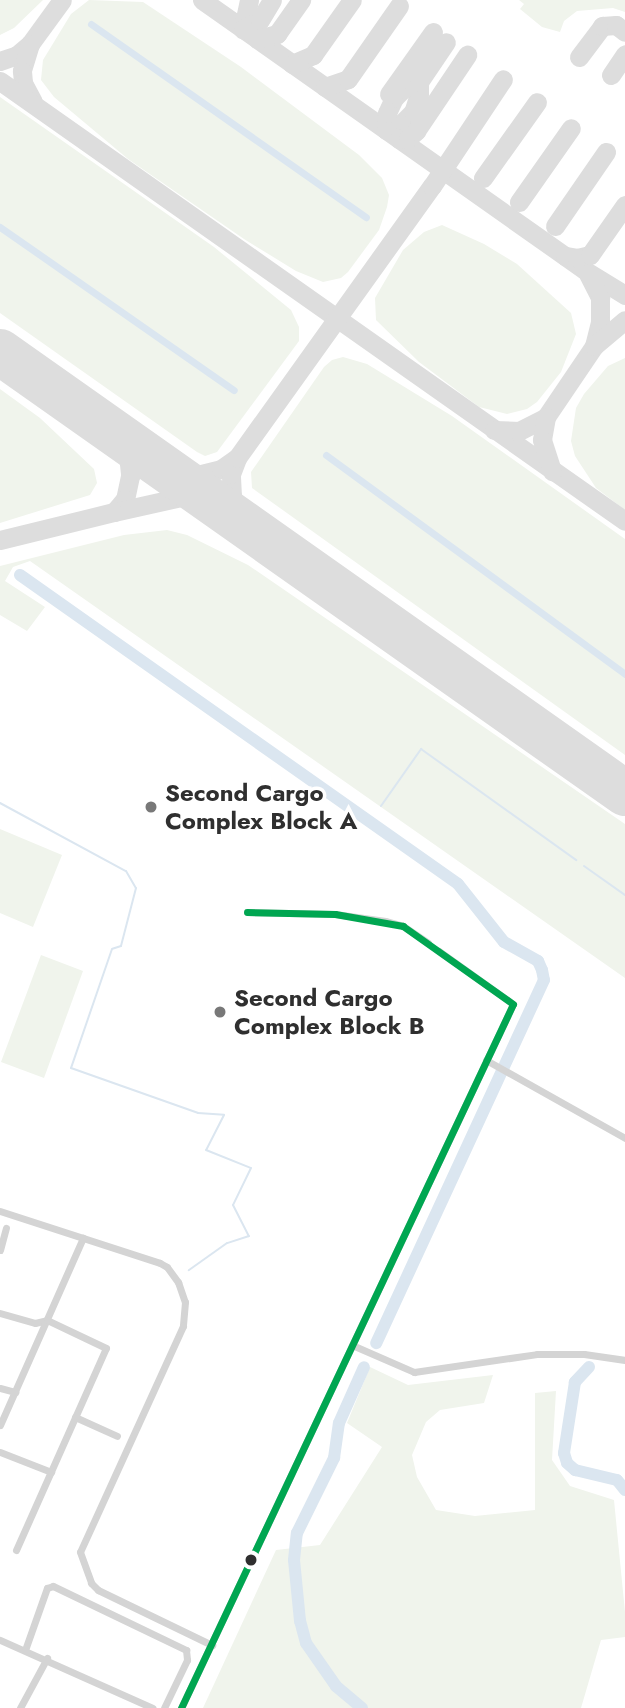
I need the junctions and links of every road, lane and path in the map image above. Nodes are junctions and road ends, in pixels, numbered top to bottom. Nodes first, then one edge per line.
1 (247, 912) dead end
2 (428, 943) dead end
3 (439, 951) dead end
4 (487, 1060) junction
5 (625, 1138) edge
6 (0, 1211) edge
7 (6, 1228) dead end
8 (83, 1238) junction
9 (0, 1250) edge
10 (0, 1313) edge
11 (47, 1320) junction
12 (352, 1345) junction
13 (625, 1360) edge
14 (0, 1388) edge
15 (15, 1392) junction
16 (75, 1417) junction
17 (0, 1425) edge
18 (117, 1436) dead end
19 (0, 1452) edge
20 (51, 1472) junction
21 (16, 1550) dead end
22 (0, 1640) edge
23 (212, 1645) junction
24 (25, 1650) junction
25 (47, 1658) junction
26 (20, 1708) edge
27 (153, 1708) edge
28 (164, 1708) edge
29 (181, 1708) edge

1 - 2 street
3 - 4 street
4 - 5 street
4 - 12 street
6 - 8 street
7 - 9 street
8 - 11 street
8 - 23 street
10 - 11 street
11 - 15 street
11 - 16 street
12 - 13 street
12 - 23 street
14 - 15 street
15 - 17 street
16 - 18 street
16 - 20 street
19 - 20 street
20 - 21 street
22 - 24 street
23 - 29 street
24 - 25 street
24 - 28 street
25 - 26 street
25 - 27 street

